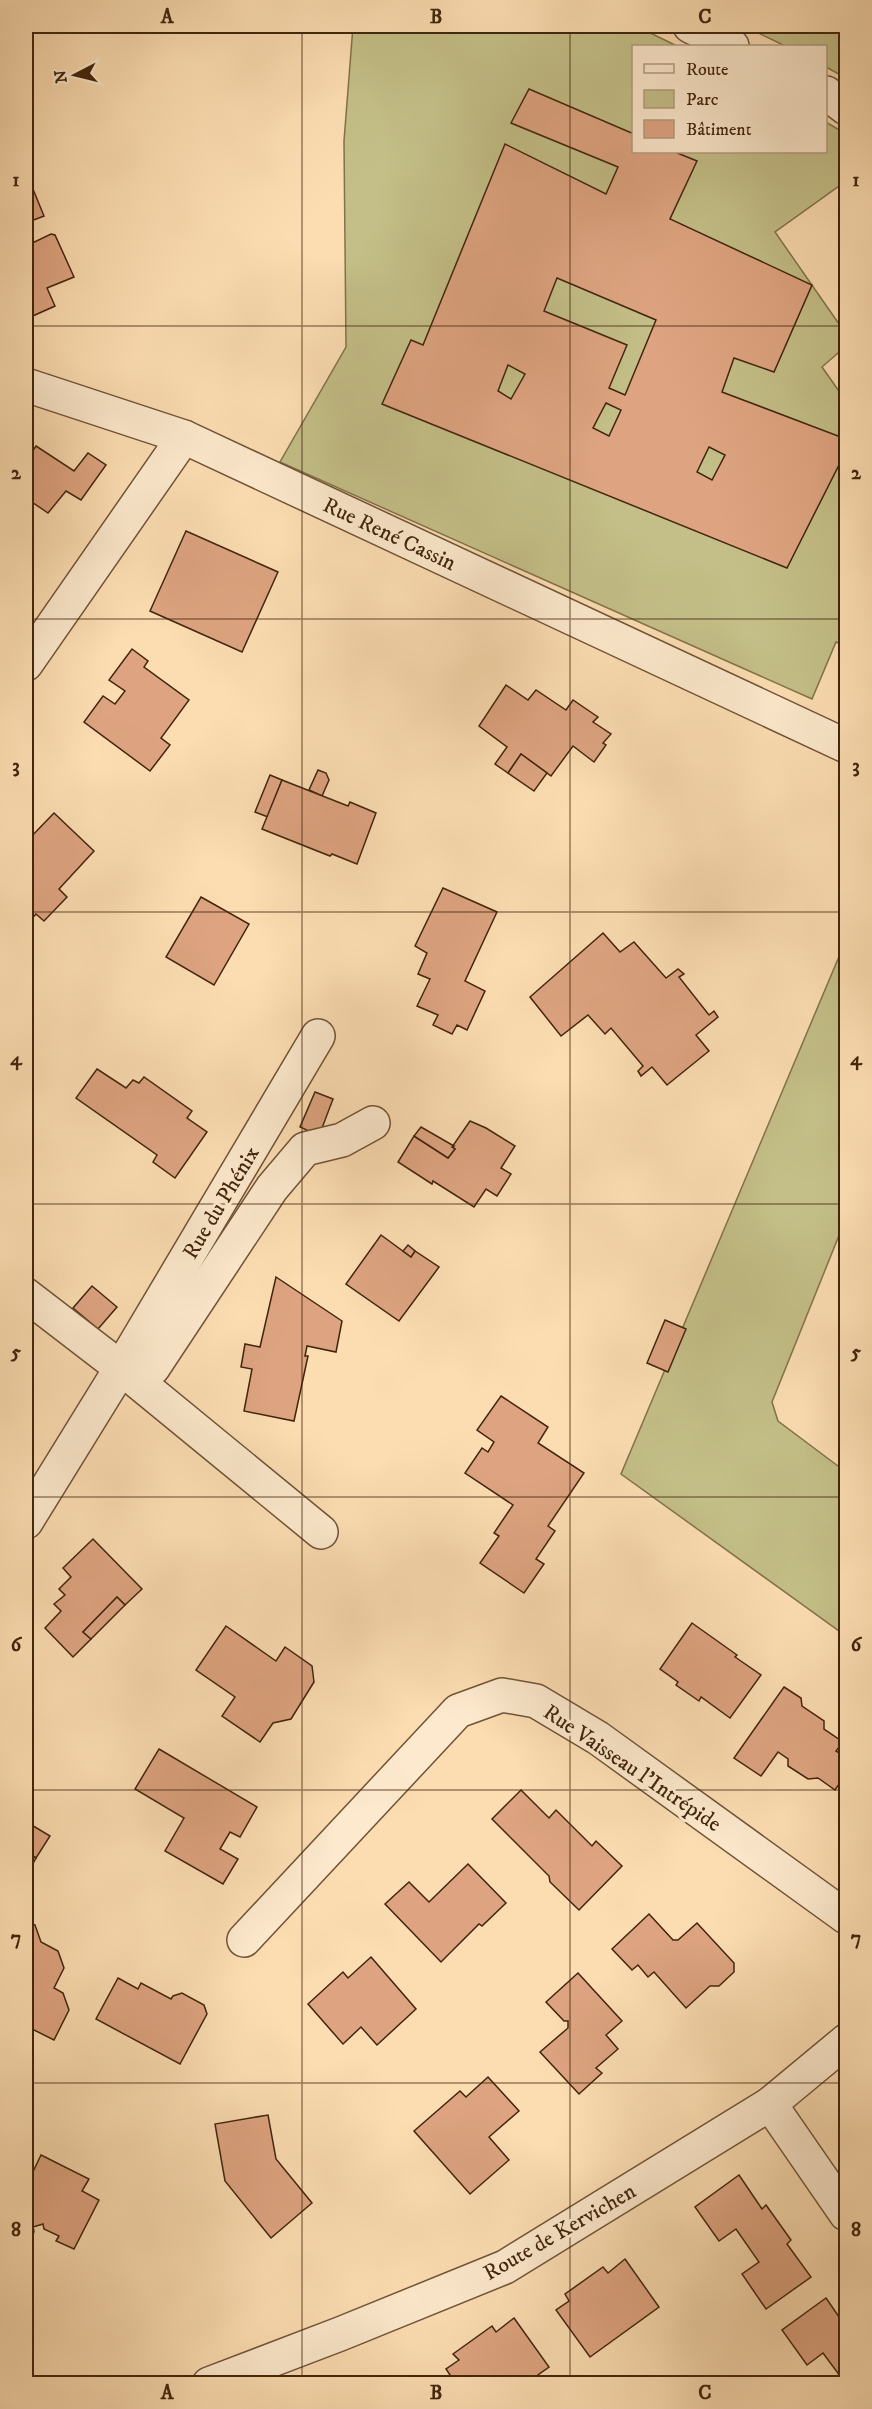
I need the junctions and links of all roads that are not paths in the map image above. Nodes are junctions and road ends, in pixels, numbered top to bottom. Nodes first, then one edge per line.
1 (690, 26) edge
2 (730, 45) edge
3 (827, 94) edge
4 (846, 108) edge
5 (26, 385) edge
6 (184, 437) junction
7 (26, 664) edge
8 (846, 746) edge
9 (318, 1036) dead end
10 (373, 1123) dead end
11 (26, 1295) edge
12 (121, 1368) junction
13 (26, 1522) edge
14 (321, 1532) dead end
15 (846, 1917) edge
16 (244, 1940) dead end
17 (846, 2041) edge
18 (770, 2104) junction
19 (846, 2214) edge
20 (209, 2384) edge

1 - 2 street
3 - 4 street
5 - 6 street, Rue René Cassin
6 - 7 street
6 - 8 street, Rue René Cassin
9 - 12 street, Rue du Phénix
10 - 12 street
11 - 12 street
12 - 13 street, Rue du Phénix
12 - 14 street
15 - 16 street, Rue Vaisseau l'Intrépide
17 - 18 street, Route de Kervichen
18 - 19 street
18 - 20 street, Route de Kervichen

